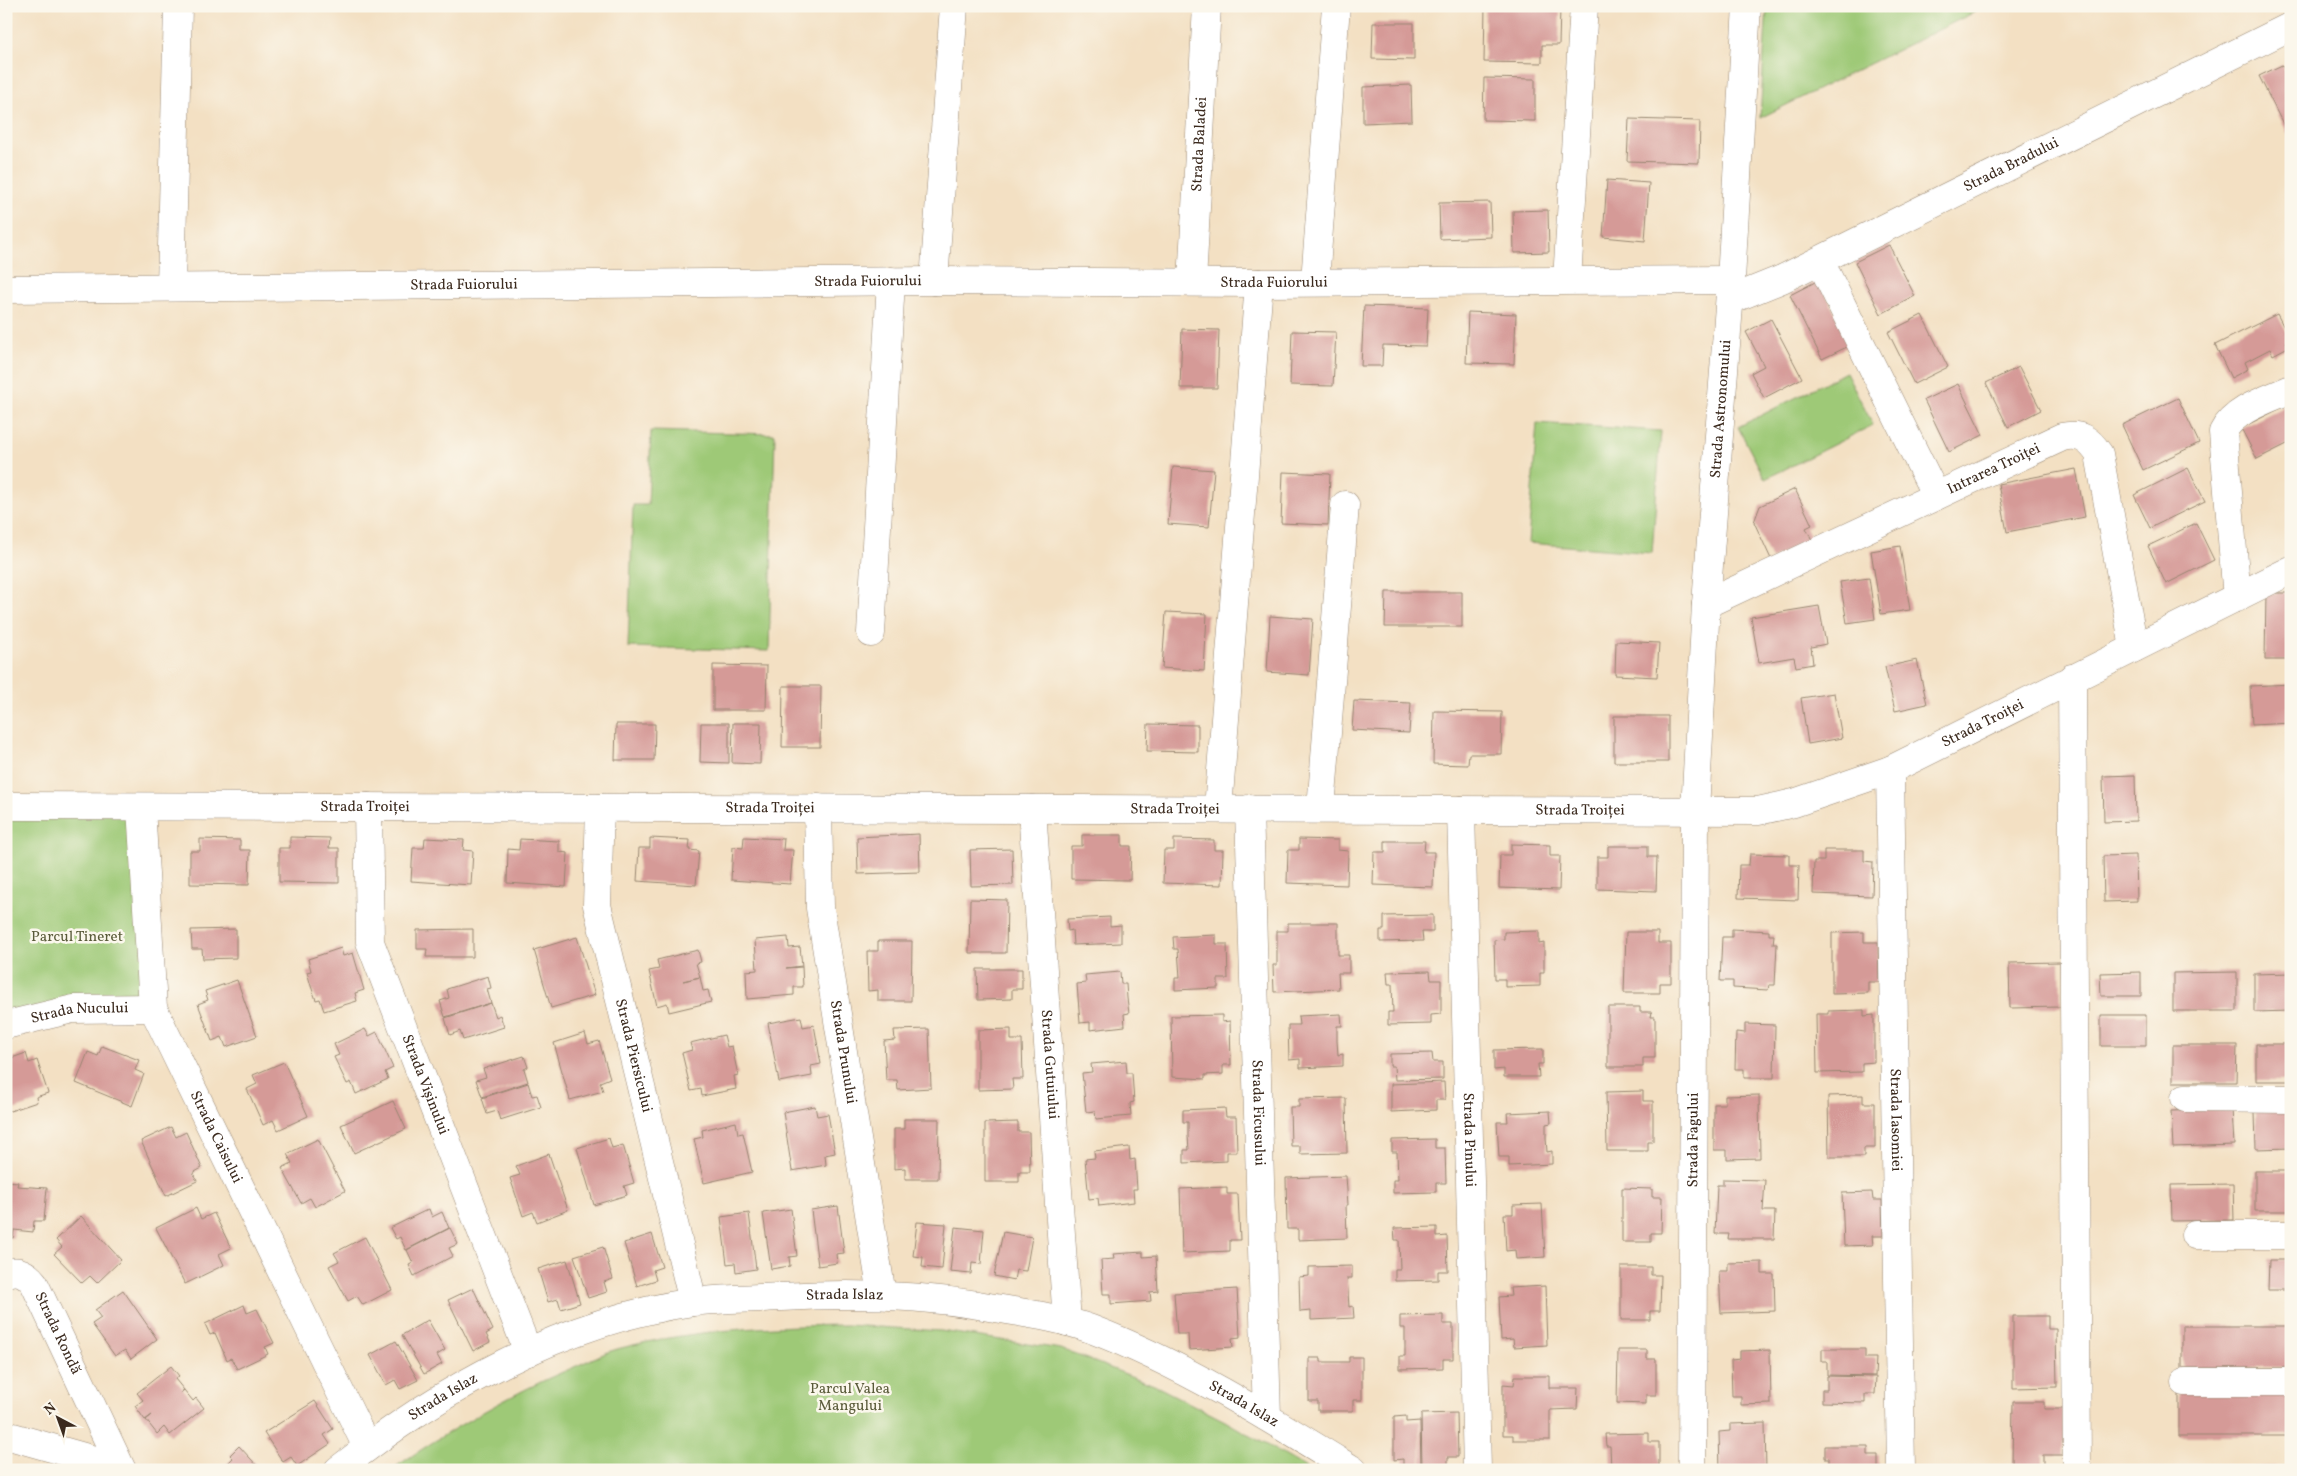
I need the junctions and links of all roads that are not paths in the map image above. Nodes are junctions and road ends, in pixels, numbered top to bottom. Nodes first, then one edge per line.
1 (178, 6) edge
2 (954, 6) edge
3 (1207, 6) edge
4 (1336, 6) edge
5 (1584, 6) edge
6 (1747, 6) edge
7 (2289, 31) edge
8 (1827, 275) dead end
9 (1567, 280) junction
10 (891, 281) junction
11 (934, 281) junction
12 (1315, 281) junction
13 (1192, 282) junction
14 (1258, 283) junction
15 (171, 287) junction
16 (6, 289) edge
17 (1730, 290) junction
18 (2291, 388) edge
19 (1936, 496) junction
20 (1345, 505) dead end
21 (2291, 570) edge
22 (2237, 598) junction
23 (1706, 604) junction
24 (871, 633) dead end
25 (2134, 648) junction
26 (2072, 678) junction
27 (1890, 770) junction
28 (6, 806) edge
29 (141, 807) junction
30 (368, 807) junction
31 (600, 808) junction
32 (818, 808) junction
33 (1032, 809) junction
34 (1248, 809) junction
35 (1321, 809) junction
36 (1218, 810) junction
37 (1461, 810) junction
38 (1695, 811) junction
39 (153, 1008) junction
40 (6, 1025) edge
41 (2185, 1098) dead end
42 (2291, 1099) edge
43 (2194, 1235) dead end
44 (2291, 1235) edge
45 (6, 1274) edge
46 (882, 1295) junction
47 (693, 1302) junction
48 (1067, 1322) junction
49 (528, 1352) junction
50 (2185, 1382) dead end
51 (2291, 1382) edge
52 (1267, 1417) junction
53 (6, 1435) edge
54 (367, 1447) junction
55 (120, 1468) edge
56 (338, 1470) edge
57 (1353, 1470) edge
58 (1477, 1470) edge
59 (1692, 1470) edge
60 (1901, 1470) edge
61 (2077, 1470) edge

1 - 15 street
2 - 11 street
3 - 13 street, Strada Baladei
4 - 12 street
5 - 9 street
6 - 17 street, Strada Astronomului
7 - 17 street, Strada Bradului
8 - 19 street
9 - 12 street, Strada Fuiorului
9 - 17 street, Strada Fuiorului
10 - 11 street, Strada Fuiorului
10 - 15 street, Strada Fuiorului
10 - 24 street
11 - 13 street, Strada Fuiorului
12 - 14 street, Strada Fuiorului
13 - 14 street, Strada Fuiorului
14 - 36 street
15 - 16 street, Strada Fuiorului
17 - 23 street, Strada Astronomului
18 - 22 street
19 - 23 street, Intrarea Troiței
19 - 25 street, Intrarea Troiței
20 - 35 street
21 - 22 street, Strada Troiței
22 - 25 street, Strada Troiței
23 - 38 street, Strada Astronomului
25 - 26 street, Strada Troiței
26 - 27 street, Strada Troiței
26 - 61 street
27 - 38 street, Strada Troiței
27 - 60 street, Strada Iasomiei
28 - 29 street, Strada Troiței
29 - 30 street, Strada Troiței
29 - 39 street, Strada Caisului
30 - 31 street, Strada Troiței
30 - 49 street, Strada Vișinului
31 - 32 street, Strada Troiței
31 - 47 street, Strada Piersicului
32 - 33 street, Strada Troiței
32 - 46 street, Strada Prunului
33 - 36 street, Strada Troiței
33 - 48 street, Strada Gutuiului
34 - 35 street, Strada Troiței
34 - 36 street, Strada Troiței
34 - 52 street, Strada Ficusului
35 - 37 street, Strada Troiței
37 - 38 street, Strada Troiței
37 - 58 street, Strada Pinului
38 - 59 street, Strada Fagului
39 - 40 street, Strada Nucului
39 - 54 street, Strada Caisului
41 - 42 street
43 - 44 street
45 - 55 street, Strada Rondă
46 - 47 street, Strada Islaz
46 - 48 street, Strada Islaz
47 - 49 street, Strada Islaz
48 - 52 street, Strada Islaz
49 - 54 street, Strada Islaz
50 - 51 street
52 - 57 street, Strada Islaz
53 - 55 street, Strada Rondă
54 - 56 street, Strada Islaz

